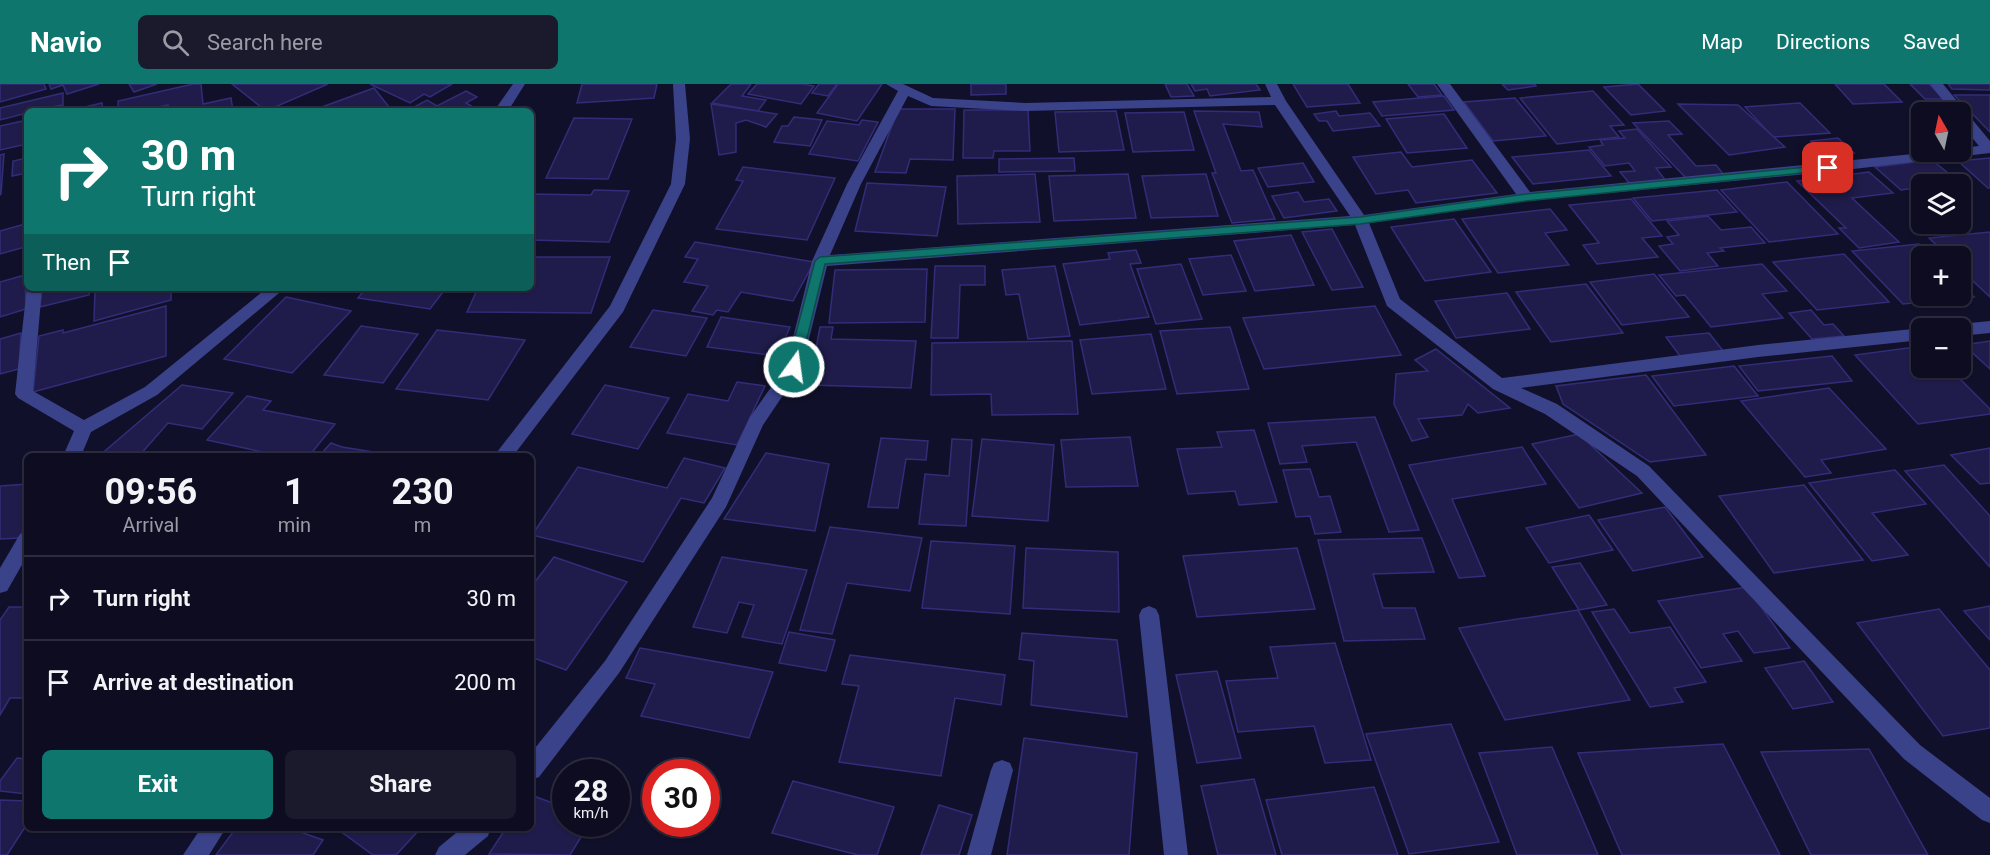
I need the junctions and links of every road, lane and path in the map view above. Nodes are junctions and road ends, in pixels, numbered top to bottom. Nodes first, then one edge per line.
1 (519, 84) edge
2 (679, 84) edge
3 (1271, 84) edge
4 (1443, 84) edge
5 (1936, 84) edge
6 (899, 87) edge
7 (1279, 101) junction
8 (1951, 102) edge
9 (503, 108) edge
10 (1971, 126) edge
11 (1990, 149) edge
12 (1526, 197) junction
13 (1360, 220) junction
14 (820, 261) junction
15 (34, 291) edge
16 (273, 291) edge
17 (1990, 327) edge
18 (1971, 329) edge
19 (1911, 335) edge
20 (1499, 385) junction
21 (84, 428) junction
22 (73, 453) edge
23 (505, 453) edge
24 (24, 544) edge
25 (0, 585) edge
26 (1149, 615) dead end
27 (534, 766) edge
28 (1002, 770) dead end
29 (1990, 812) edge
30 (213, 831) edge
31 (476, 831) edge
32 (195, 855) edge
33 (447, 855) edge
34 (979, 855) edge
35 (1176, 855) edge

1 - 9 street
2 - 23 street
3 - 7 street
4 - 12 street
5 - 8 street
6 - 7 street
6 - 14 street
7 - 13 street
10 - 11 street
11 - 12 street
12 - 13 street
13 - 14 street
13 - 20 street
14 - 27 street
15 - 21 street
16 - 21 street
17 - 18 street
19 - 20 street
20 - 29 street
21 - 22 street
24 - 25 street
26 - 35 street
28 - 34 street
30 - 32 street
31 - 33 street

